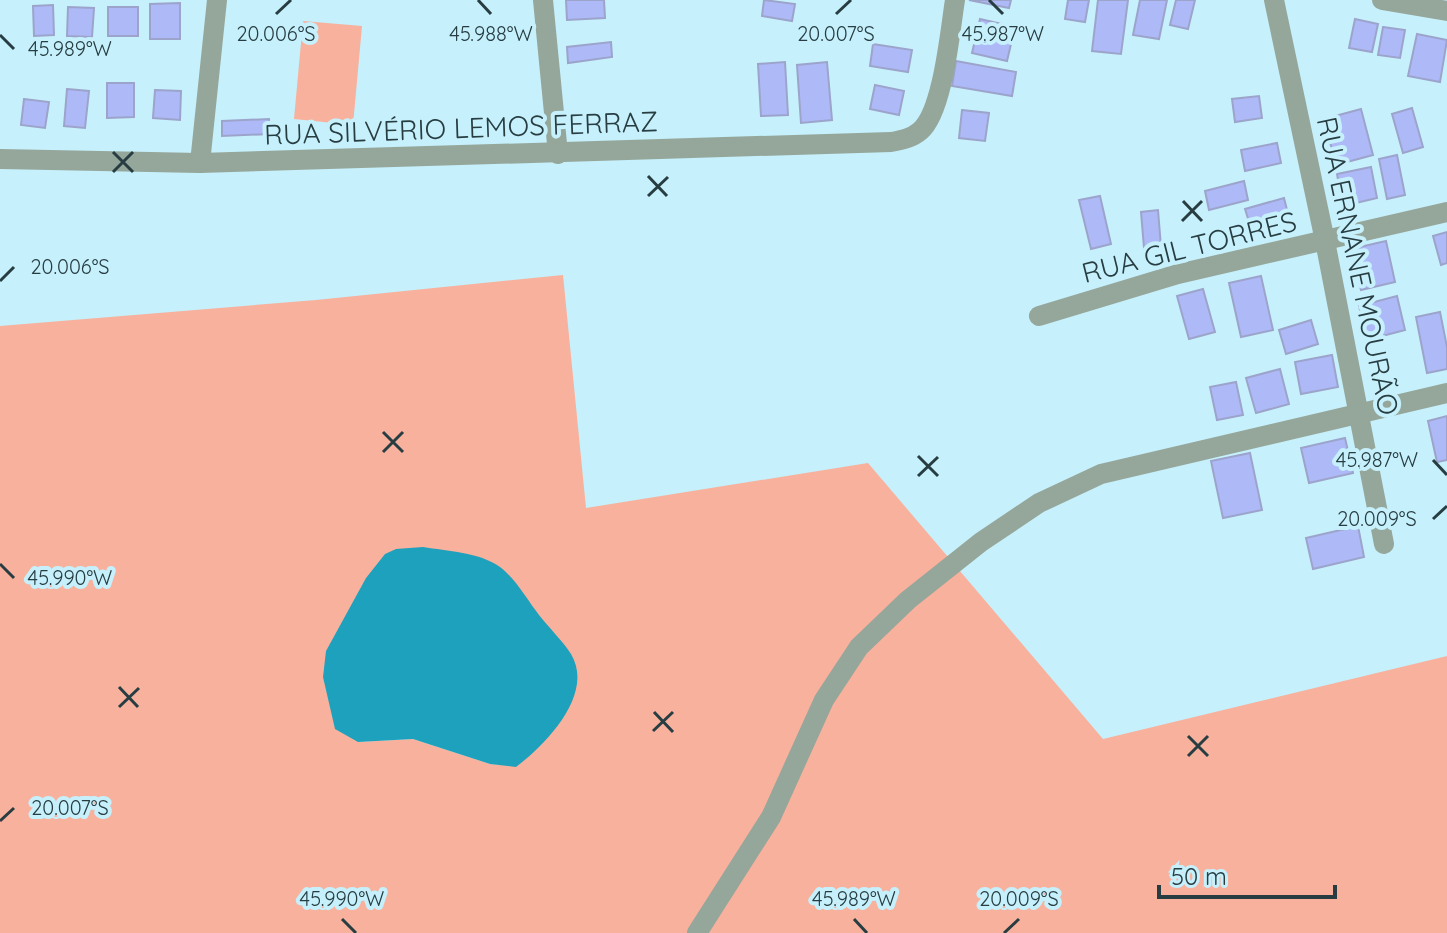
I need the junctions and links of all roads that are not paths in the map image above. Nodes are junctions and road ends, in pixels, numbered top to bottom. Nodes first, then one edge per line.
1 (217, 0) edge
2 (543, 0) edge
3 (955, 0) edge
4 (1274, 0) edge
5 (1382, 0) edge
6 (1447, 11) edge
7 (558, 154) junction
8 (0, 159) edge
9 (200, 163) junction
10 (1447, 212) edge
11 (1325, 241) junction
12 (1039, 316) dead end
13 (1447, 393) edge
14 (1360, 413) junction
15 (1384, 544) dead end
16 (697, 933) edge

1 - 9 street
2 - 7 street
3 - 7 street, RUA SILVÉRIO LEMOS FERRAZ
4 - 11 street, RUA ERNANE MOURÃO
5 - 6 street
7 - 9 street, RUA SILVÉRIO LEMOS FERRAZ
8 - 9 street, RUA SILVÉRIO LEMOS FERRAZ
10 - 11 street, RUA GIL TORRES
11 - 12 street, RUA GIL TORRES
11 - 14 street, RUA ERNANE MOURÃO
13 - 14 street
14 - 15 street, RUA ERNANE MOURÃO
14 - 16 street

